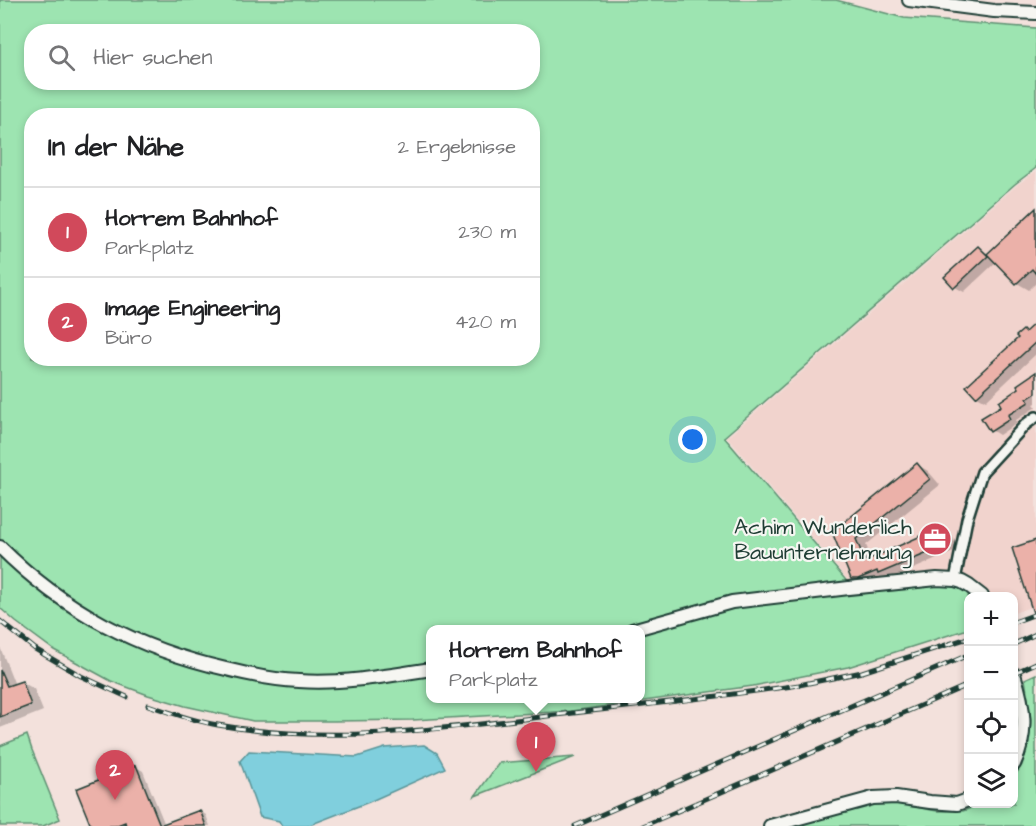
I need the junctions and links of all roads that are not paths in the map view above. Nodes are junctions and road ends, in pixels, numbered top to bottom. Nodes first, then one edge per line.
1 (909, 0) edge
2 (1036, 13) edge
3 (1036, 417) edge
4 (0, 547) edge
5 (955, 580) junction
6 (976, 592) edge
7 (645, 626) edge
8 (426, 670) edge
9 (1018, 690) edge
10 (1018, 755) edge
11 (964, 802) edge
12 (770, 826) edge

1 - 2 street
3 - 5 street
4 - 8 street
5 - 6 street
5 - 7 street
9 - 10 street
11 - 12 street

